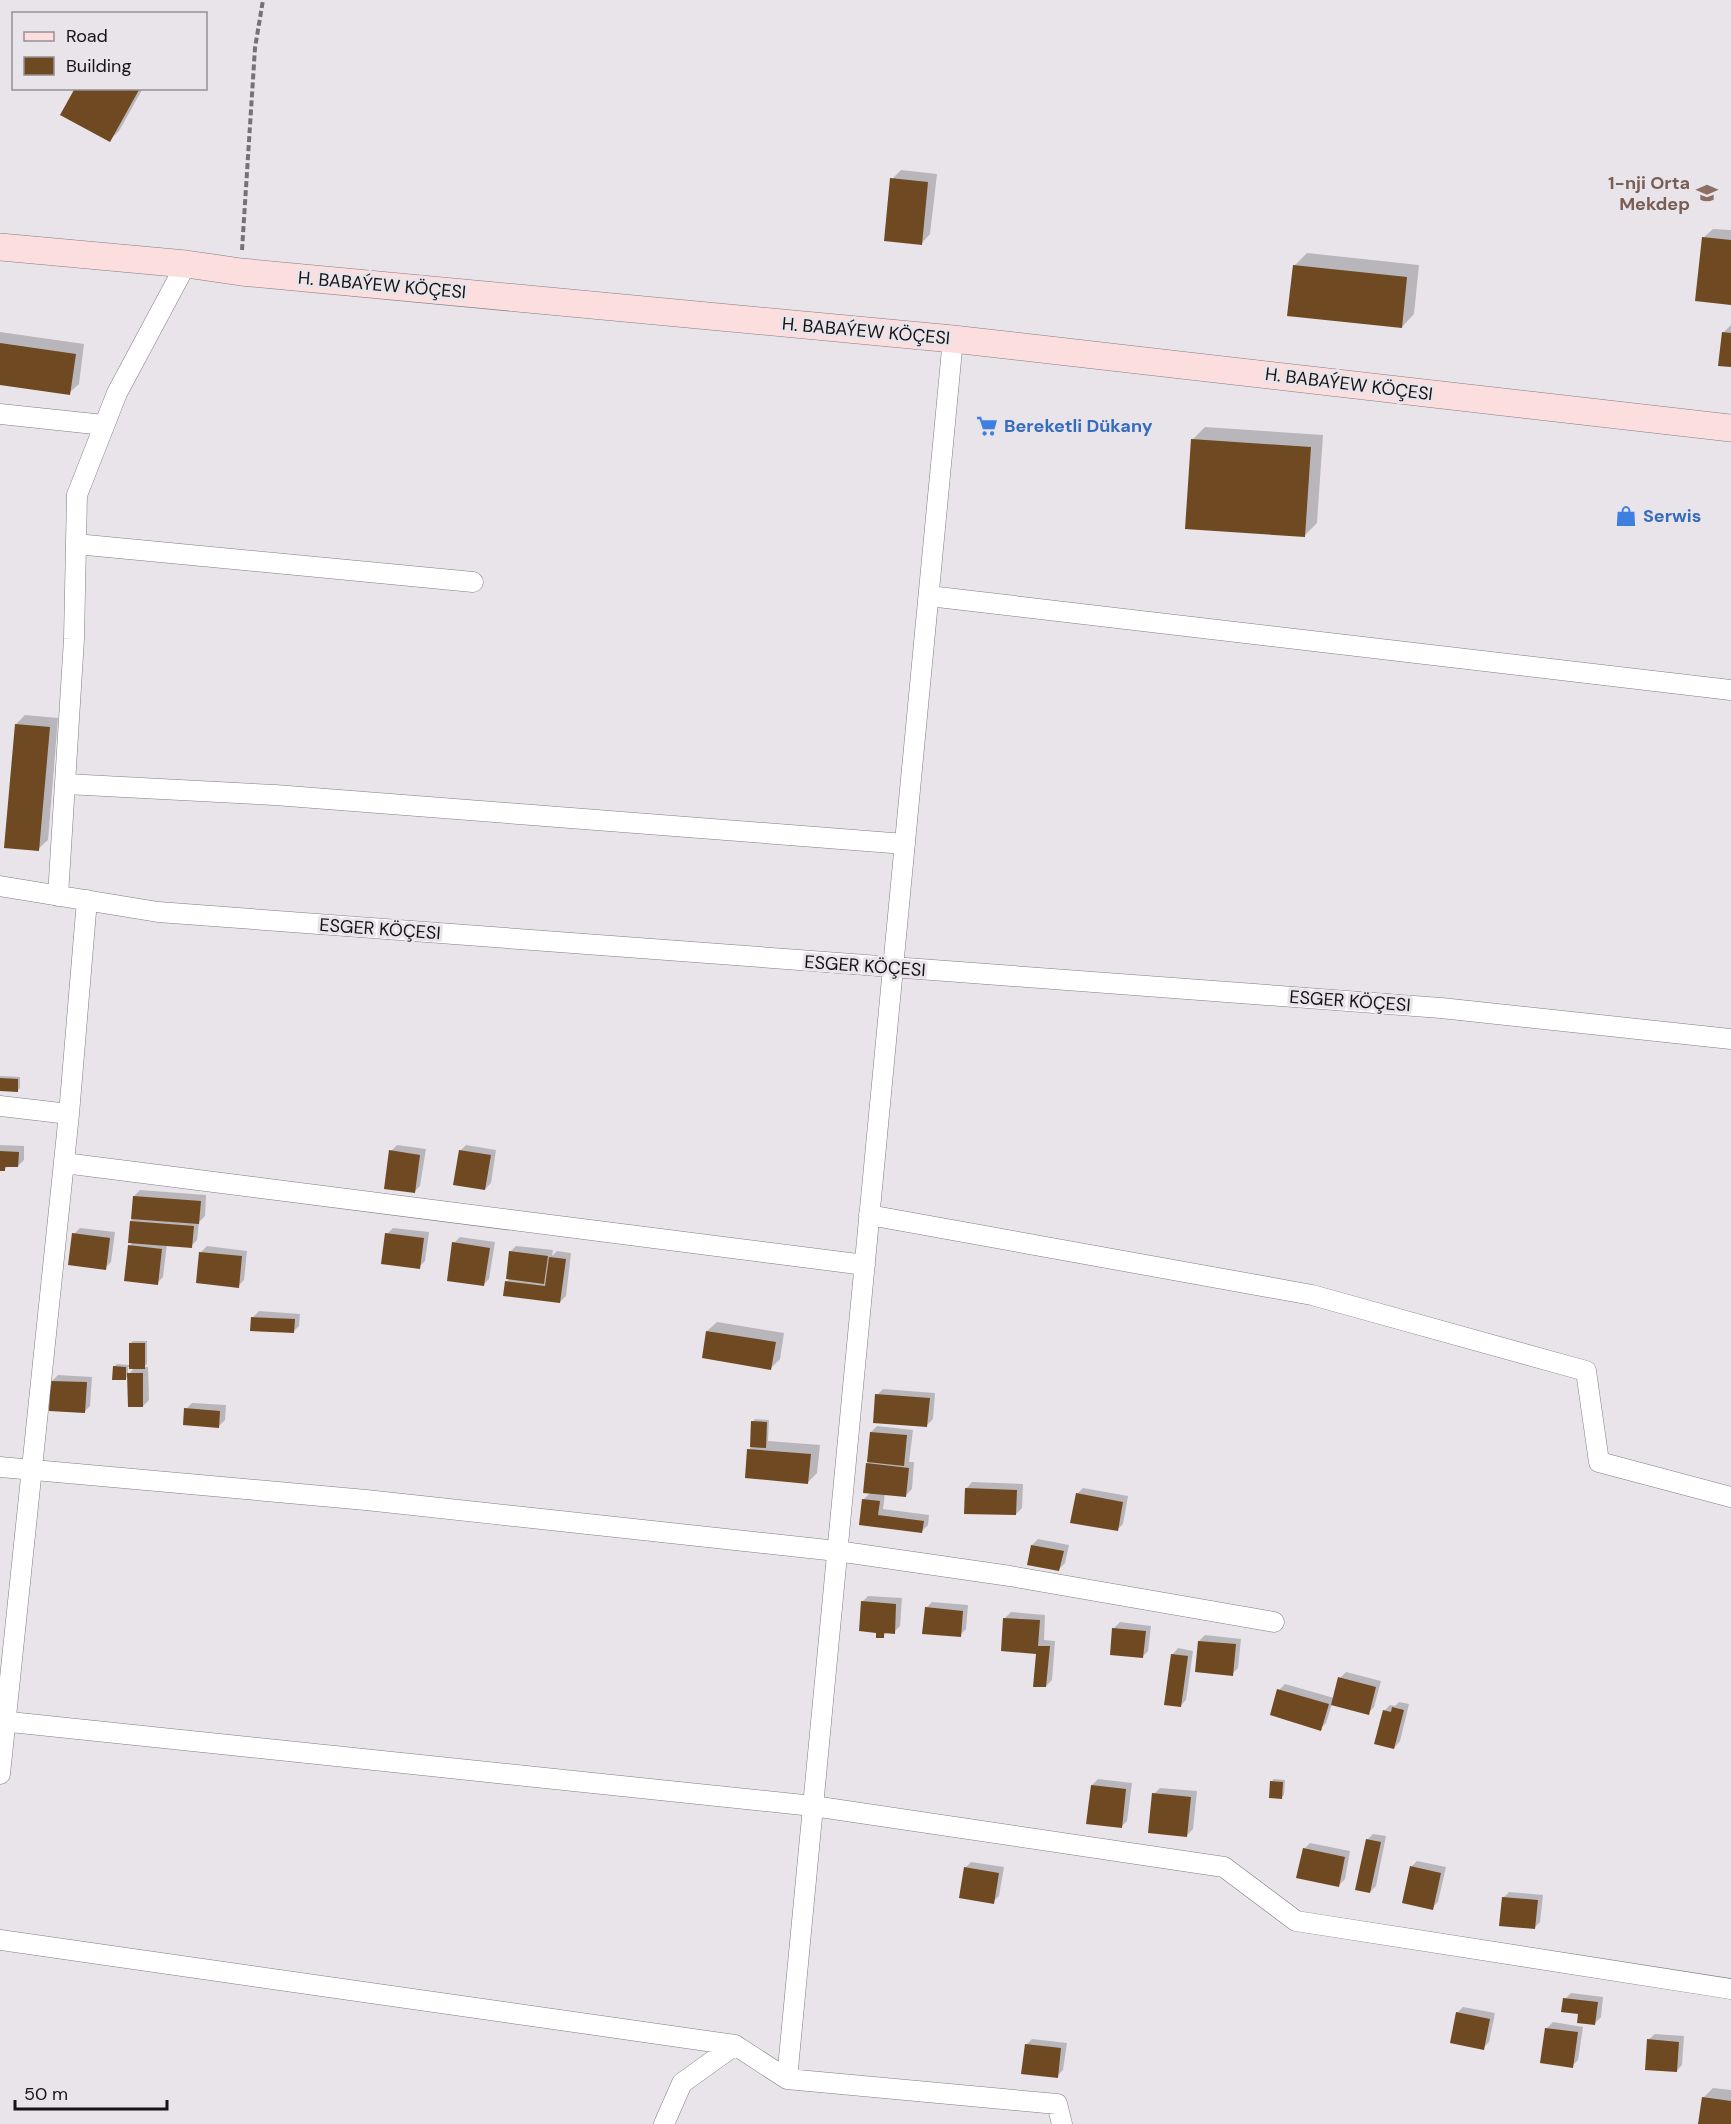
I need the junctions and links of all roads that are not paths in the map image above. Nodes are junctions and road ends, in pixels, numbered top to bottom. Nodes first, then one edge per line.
1 (0, 247) edge
2 (186, 264) junction
3 (953, 339) junction
4 (0, 414) edge
5 (104, 425) junction
6 (1731, 428) edge
7 (76, 544) junction
8 (473, 582) dead end
9 (929, 596) junction
10 (1731, 690) edge
11 (66, 784) junction
12 (905, 844) junction
13 (0, 886) edge
14 (58, 896) junction
15 (87, 900) junction
16 (893, 968) junction
17 (1731, 1039) edge
18 (0, 1106) edge
19 (69, 1114) junction
20 (64, 1163) junction
21 (869, 1215) junction
22 (865, 1265) junction
23 (0, 1467) edge
24 (31, 1471) junction
25 (1731, 1497) edge
26 (837, 1551) junction
27 (1274, 1622) dead end
28 (2, 1721) edge
29 (0, 1774) edge
30 (813, 1806) junction
31 (0, 1940) edge
32 (1731, 1989) edge
33 (735, 2045) junction
34 (786, 2079) junction
35 (664, 2124) edge
36 (1062, 2124) edge

1 - 2 street, H. BABAÝEW KÖÇESI
2 - 3 street, H. BABAÝEW KÖÇESI
2 - 5 street
3 - 6 street, H. BABAÝEW KÖÇESI
3 - 9 street
4 - 5 street
5 - 7 street
7 - 8 street
7 - 11 street
9 - 10 street
9 - 12 street
11 - 12 street
11 - 14 street
12 - 16 street
13 - 14 street, ESGER KÖÇESI
14 - 15 street, ESGER KÖÇESI
15 - 16 street, ESGER KÖÇESI
15 - 19 street
16 - 17 street, ESGER KÖÇESI
16 - 21 street
18 - 19 street
19 - 20 street
20 - 22 street
20 - 24 street
21 - 22 street
21 - 25 street
22 - 26 street
23 - 24 street
24 - 26 street
24 - 28 street
26 - 27 street
26 - 30 street
28 - 29 street
28 - 30 street
30 - 32 street
30 - 34 street
31 - 33 street
33 - 34 street
33 - 35 street
34 - 36 street

